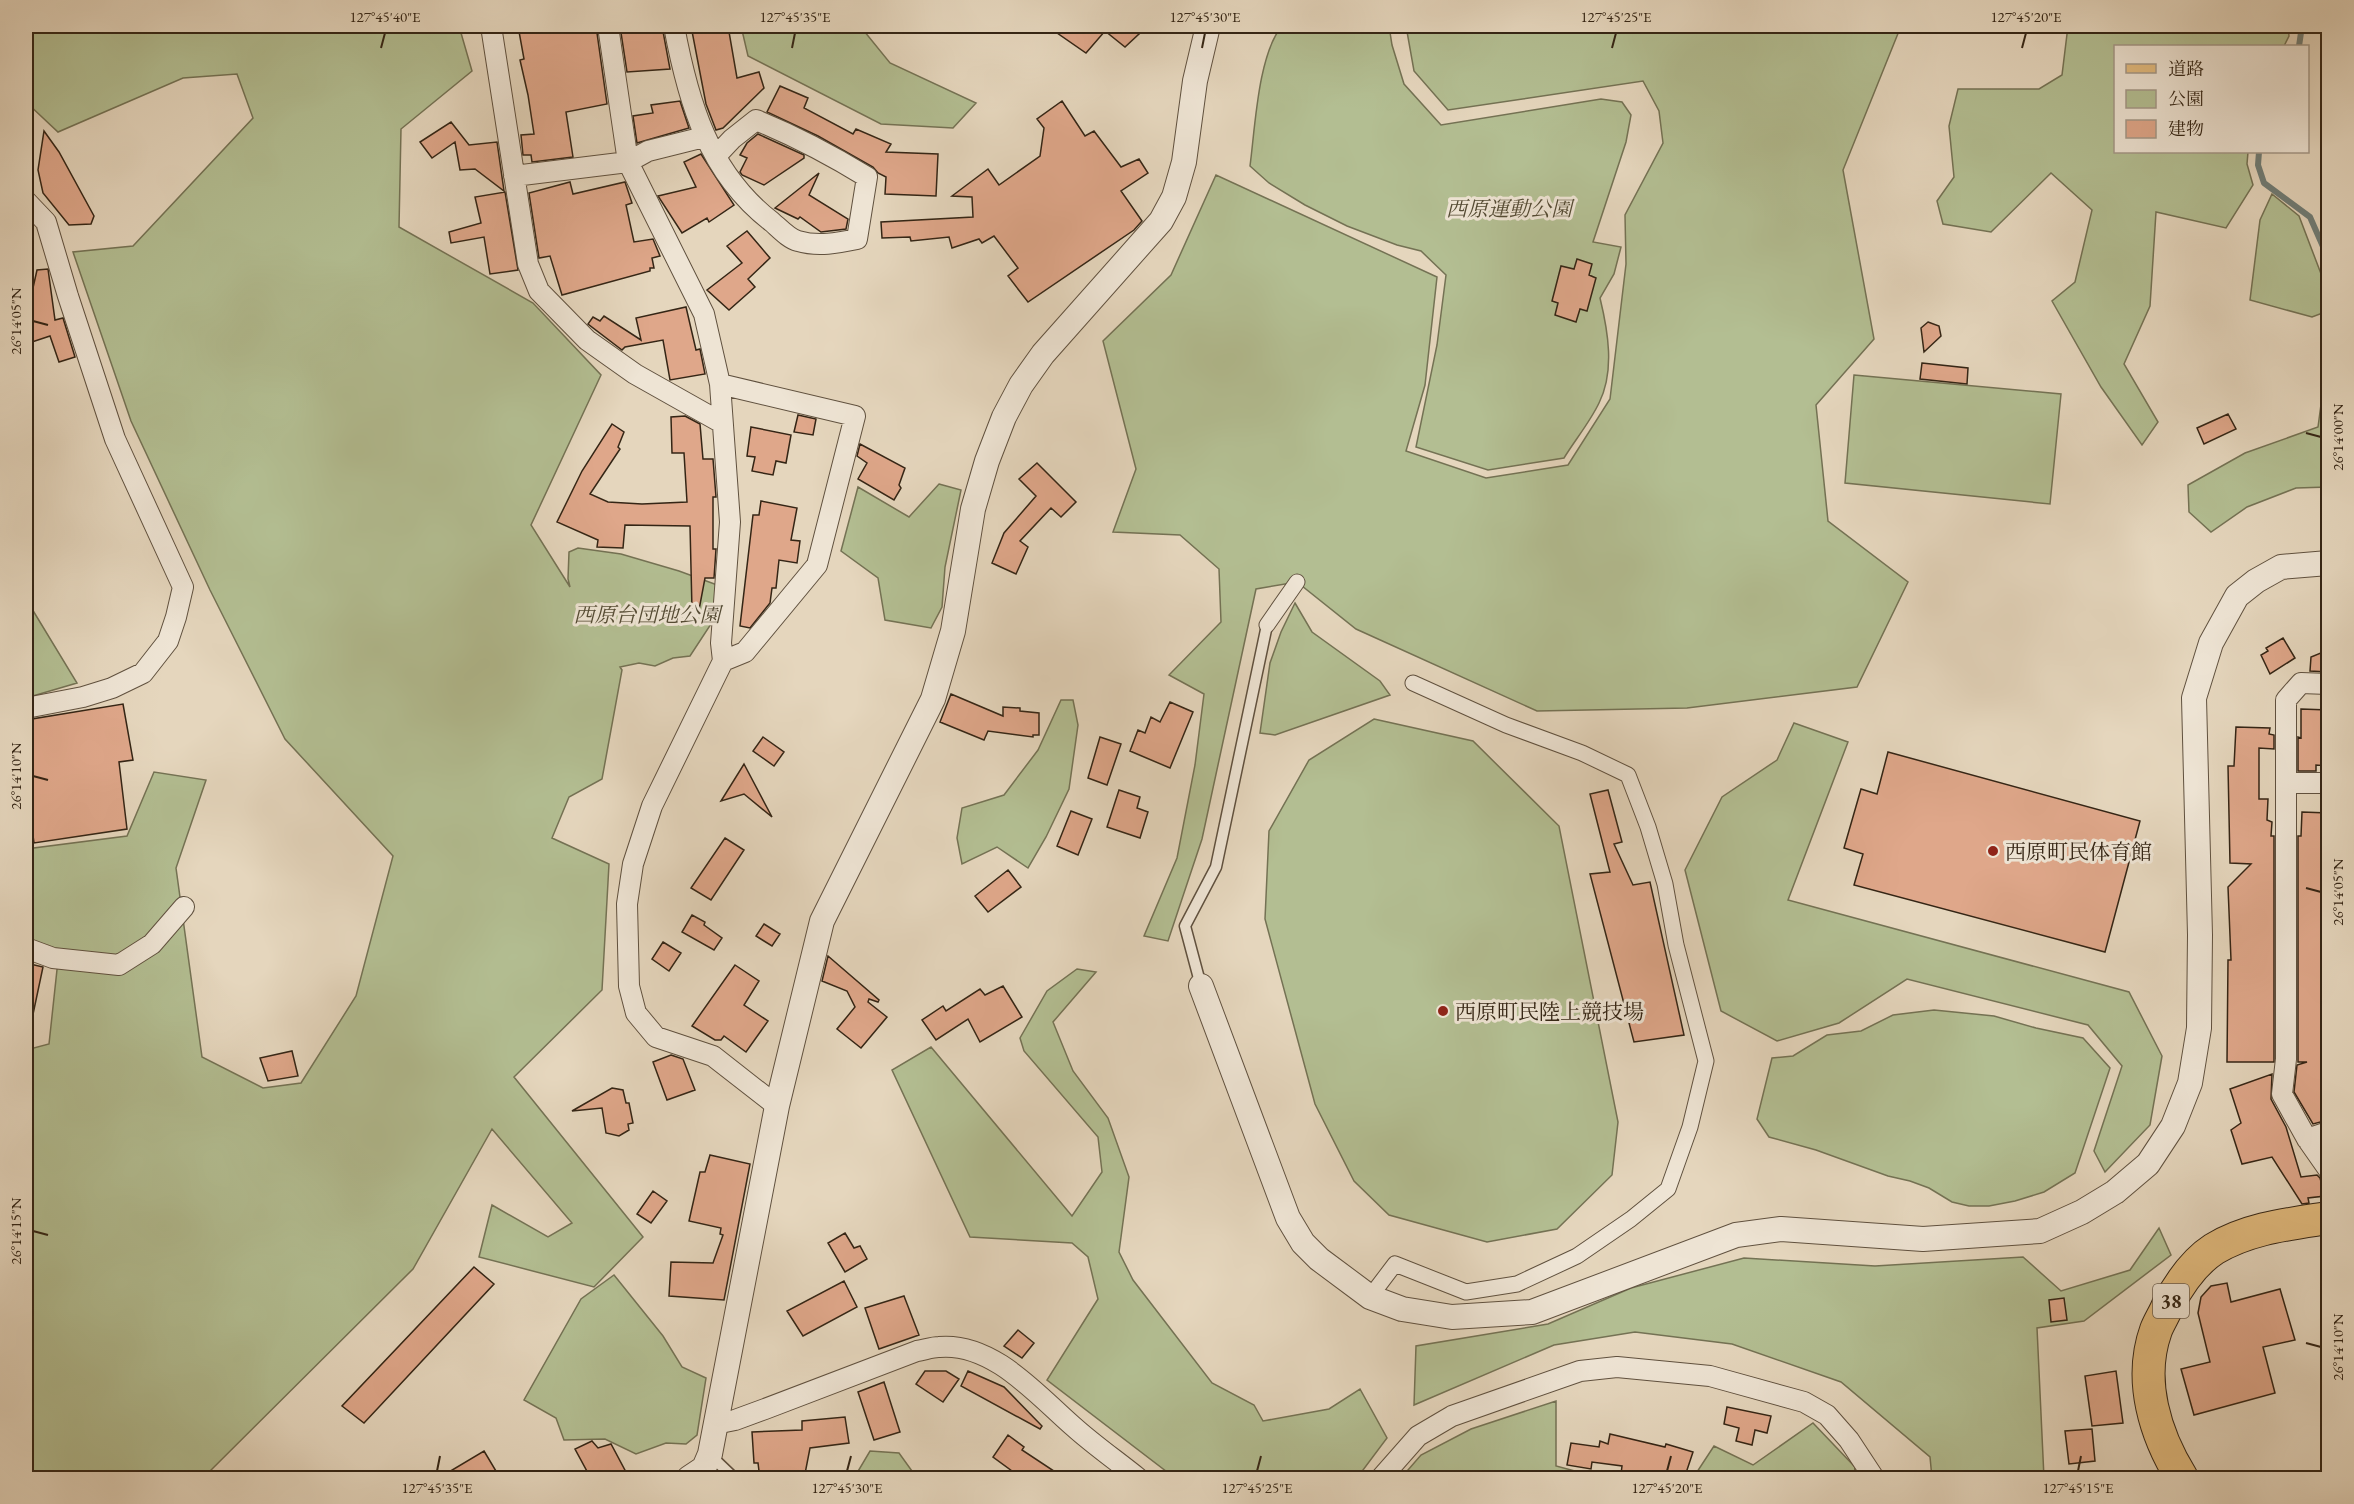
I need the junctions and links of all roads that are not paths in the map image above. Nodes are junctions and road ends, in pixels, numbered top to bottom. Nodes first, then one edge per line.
1 (491, 26) edge
2 (608, 26) edge
3 (674, 26) edge
4 (1208, 26) edge
5 (704, 137) junction
6 (716, 156) junction
7 (628, 162) junction
8 (514, 176) junction
9 (26, 201) edge
10 (720, 384) junction
11 (722, 423) junction
12 (2328, 564) edge
13 (1297, 582) dead end
14 (1267, 625) joint
15 (723, 661) junction
16 (1413, 683) dead end
17 (2328, 684) edge
18 (26, 708) edge
19 (2286, 783) junction
20 (2328, 783) edge
21 (184, 908) dead end
22 (26, 948) edge
23 (1201, 986) joint
24 (777, 1106) junction
25 (2328, 1132) edge
26 (2307, 1138) junction
27 (2328, 1169) edge
28 (2328, 1218) edge
29 (1370, 1298) junction
30 (715, 1424) junction
31 (703, 1470) edge
32 (734, 1479) edge
33 (1138, 1479) edge
34 (1381, 1479) edge
35 (1874, 1479) edge
36 (2182, 1479) edge

1 - 8 street
2 - 7 street
3 - 5 street
4 - 24 street
5 - 6 street
5 - 7 street
6 - 6 street
7 - 8 street
7 - 10 street
8 - 11 street
9 - 18 street
10 - 11 street
10 - 15 street
11 - 15 street
12 - 29 street
13 - 14 street
14 - 23 lane
15 - 24 street
16 - 29 street
17 - 19 street
19 - 20 street
19 - 26 street
21 - 22 street
23 - 29 street
24 - 30 street
25 - 26 street
26 - 27 street
28 - 36 main road, 38
30 - 31 street
30 - 33 street
31 - 32 lane
34 - 35 street

